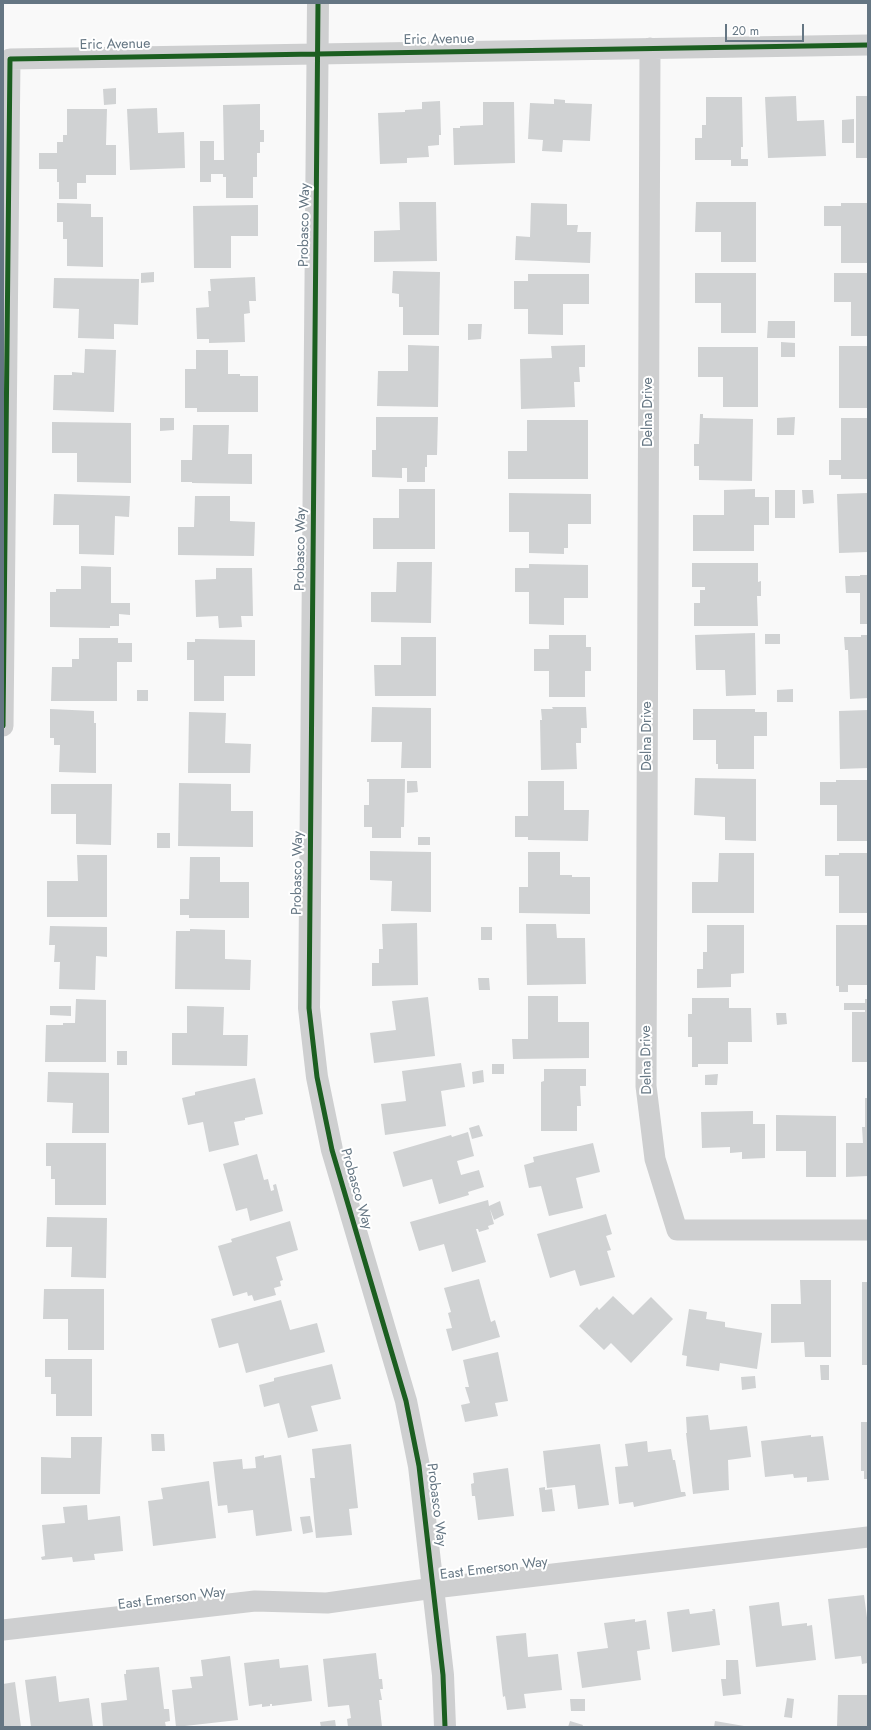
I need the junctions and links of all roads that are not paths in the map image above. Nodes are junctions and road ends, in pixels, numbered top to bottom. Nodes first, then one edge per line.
1 (318, 3) edge
2 (868, 45) edge
3 (650, 48) junction
4 (318, 53) junction
5 (4, 470) edge
6 (3, 726) edge
7 (868, 1230) edge
8 (868, 1537) edge
9 (434, 1588) junction
10 (3, 1630) edge
11 (445, 1727) edge

1 - 4 street, Probasco Way
2 - 3 street, Eric Avenue
3 - 4 street, Eric Avenue
3 - 7 street, Delna Drive
4 - 5 street, Eric Avenue
4 - 9 street, Probasco Way
5 - 6 street
8 - 9 street, East Emerson Way
9 - 10 street, East Emerson Way
9 - 11 street, Probasco Way

